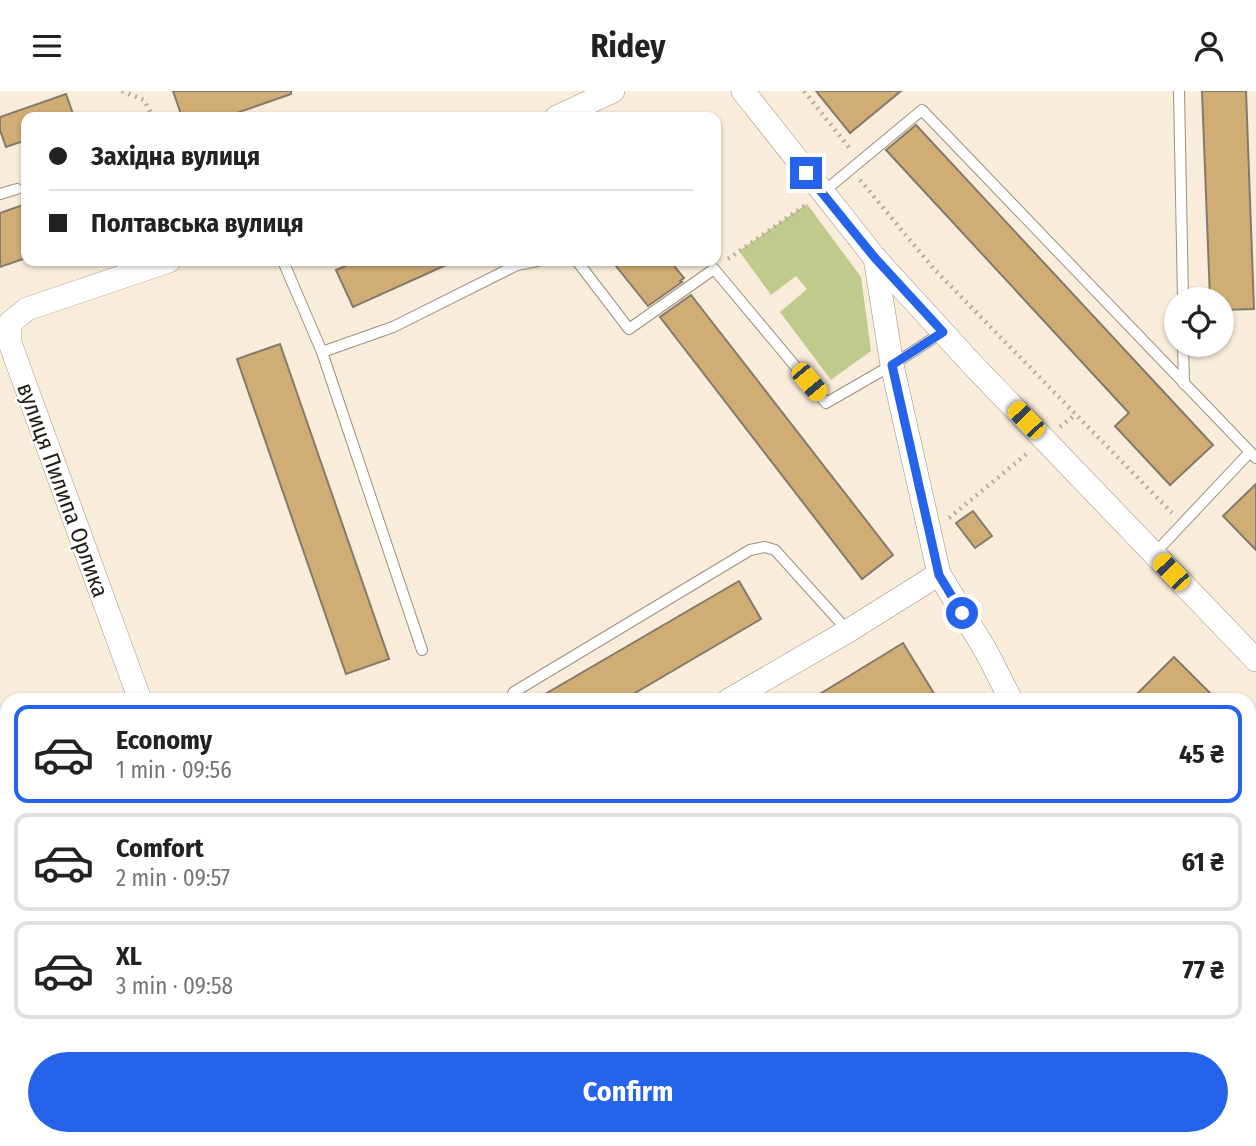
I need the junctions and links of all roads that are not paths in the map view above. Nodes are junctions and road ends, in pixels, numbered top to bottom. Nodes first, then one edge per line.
1 (614, 91) edge
2 (743, 91) edge
3 (1179, 91) edge
4 (567, 112) edge
5 (18, 189) dead end
6 (822, 193) junction
7 (0, 194) edge
8 (875, 258) junction
9 (154, 266) edge
10 (285, 266) edge
11 (515, 266) edge
12 (581, 266) edge
13 (1183, 287) edge
14 (943, 332) junction
15 (322, 352) junction
16 (1184, 357) edge
17 (892, 365) junction
18 (1184, 384) junction
19 (1253, 455) edge
20 (1154, 554) junction
21 (939, 575) junction
22 (848, 631) junction
23 (422, 650) dead end
24 (1256, 660) edge
25 (137, 693) edge
26 (514, 693) edge
27 (741, 693) edge
28 (1008, 693) edge

1 - 4 street
2 - 6 street
3 - 13 lane
5 - 7 lane
6 - 8 street
6 - 18 lane
8 - 14 street
8 - 17 street
9 - 25 street, вулиця Пилипа Орлика
10 - 15 lane
11 - 15 lane
12 - 17 lane
14 - 17 lane
14 - 20 street
15 - 23 lane
16 - 18 lane
17 - 21 street
18 - 19 lane
19 - 20 lane
20 - 24 street
21 - 22 street
21 - 28 street
22 - 26 lane
22 - 27 street

